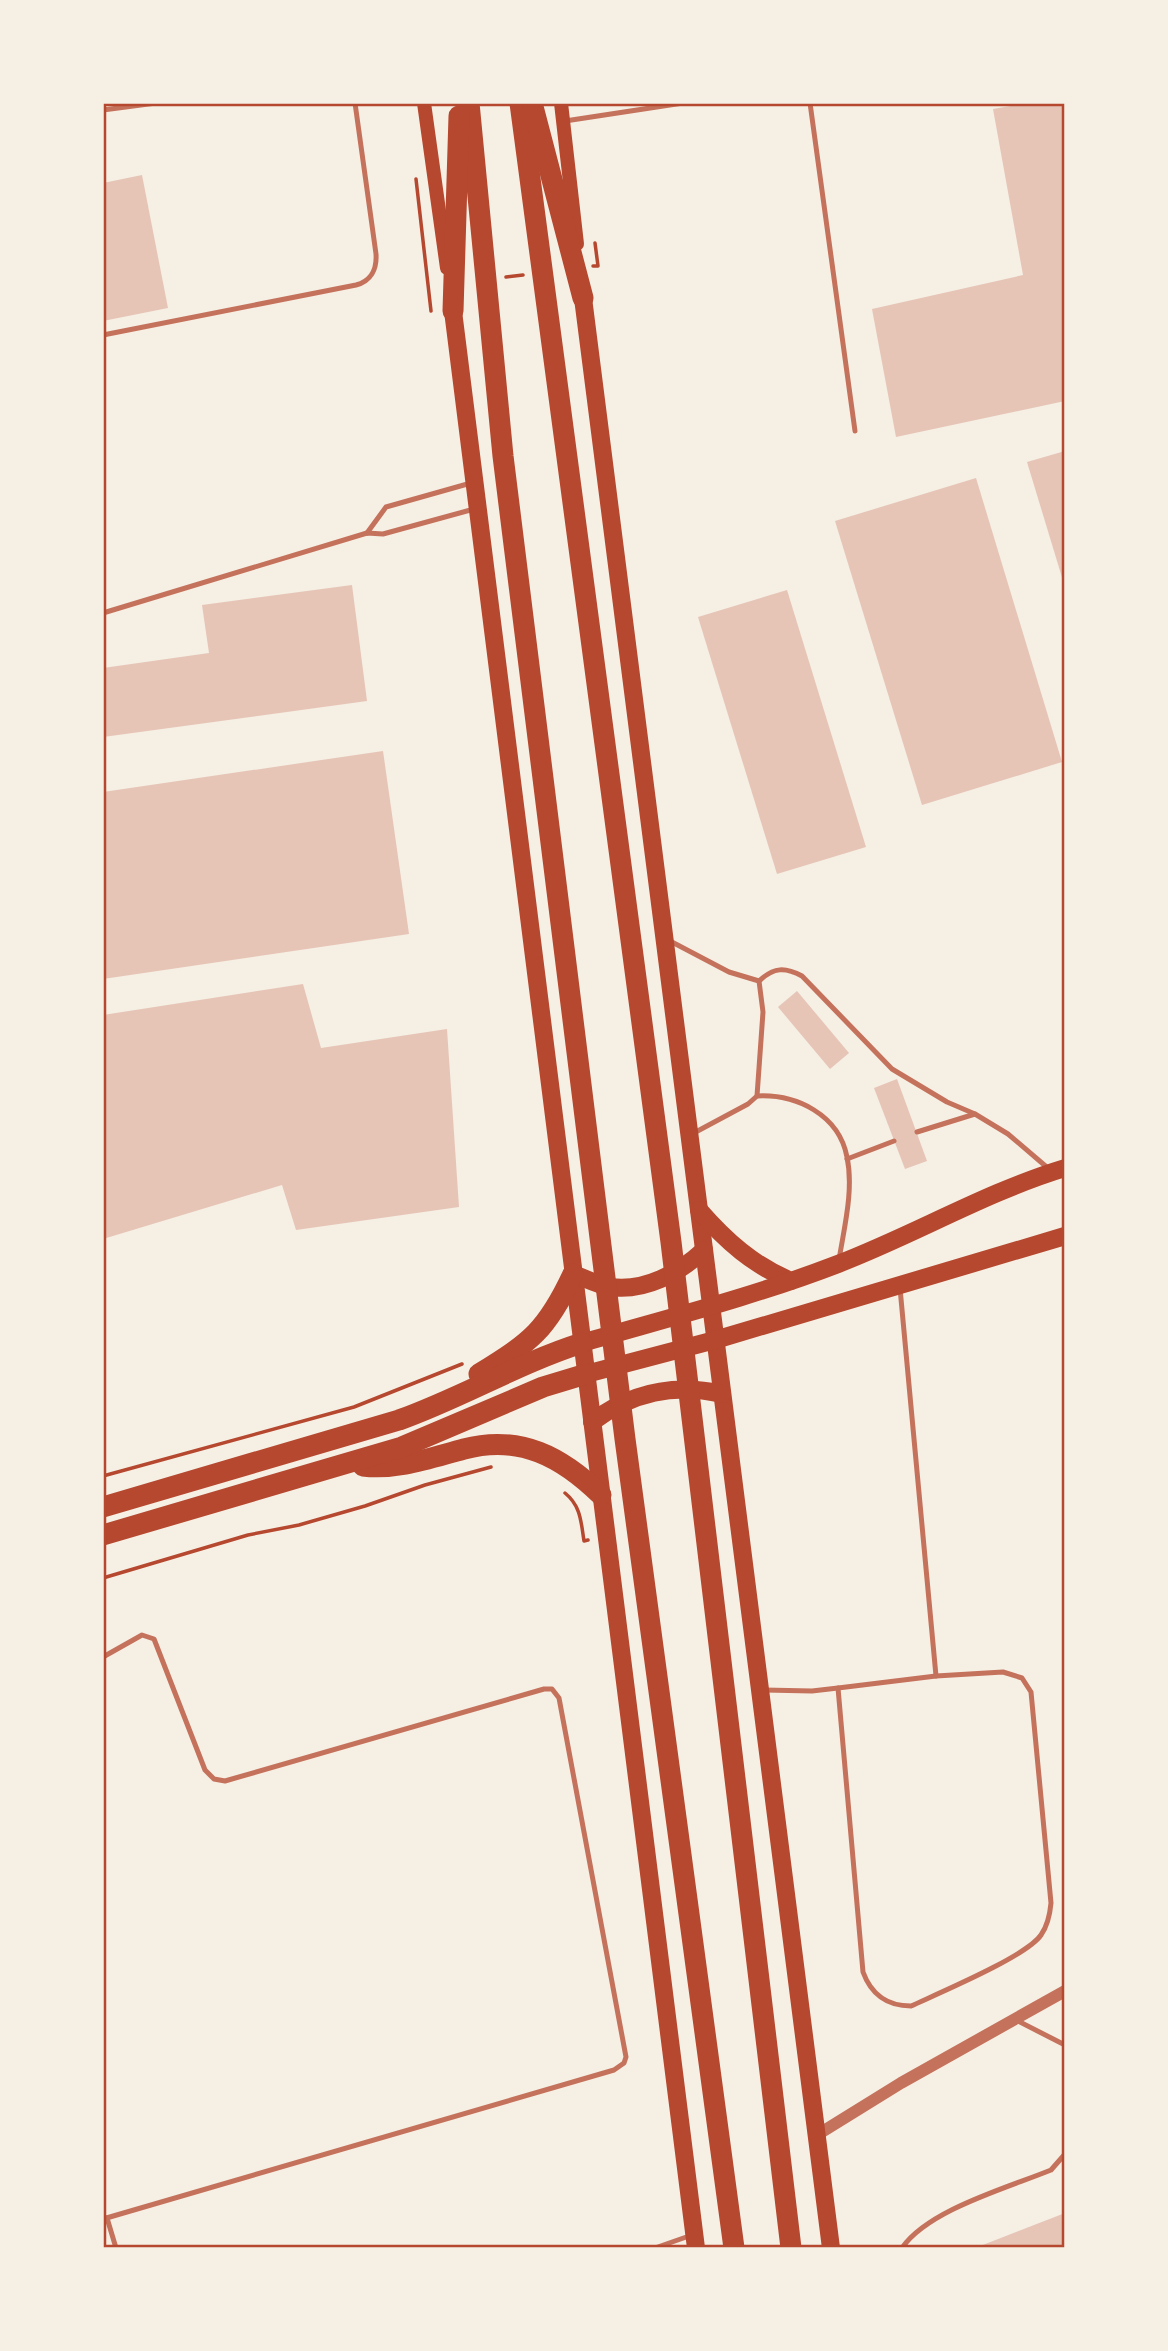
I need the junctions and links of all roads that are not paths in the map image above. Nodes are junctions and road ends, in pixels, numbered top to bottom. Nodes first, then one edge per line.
1 (156, 103) edge
2 (355, 103) edge
3 (424, 103) edge
4 (460, 103) edge
5 (469, 103) edge
6 (520, 103) edge
7 (532, 103) edge
8 (561, 103) edge
9 (683, 103) edge
10 (810, 103) edge
11 (103, 110) edge
12 (563, 121) junction
13 (583, 298) junction
14 (453, 311) junction
15 (103, 335) edge
16 (855, 431) dead end
17 (474, 483) junction
18 (477, 509) junction
19 (367, 533) junction
20 (103, 613) edge
21 (664, 939) junction
22 (760, 981) junction
23 (757, 1096) junction
24 (975, 1114) junction
25 (917, 1132) dead end
26 (689, 1136) junction
27 (894, 1141) dead end
28 (848, 1158) junction
29 (1059, 1170) edge
30 (699, 1210) junction
31 (1065, 1236) edge
32 (704, 1250) junction
33 (838, 1264) junction
34 (573, 1274) junction
35 (791, 1282) junction
36 (900, 1284) junction
37 (711, 1306) junction
38 (715, 1340) junction
39 (582, 1343) junction
40 (586, 1374) junction
41 (722, 1394) junction
42 (444, 1403) junction
43 (592, 1422) junction
44 (346, 1464) junction
45 (601, 1494) junction
46 (103, 1507) edge
47 (103, 1535) edge
48 (103, 1657) edge
49 (936, 1676) junction
50 (838, 1688) junction
51 (759, 1690) junction
52 (1065, 1991) edge
53 (1013, 2019) junction
54 (1065, 2045) edge
55 (817, 2135) junction
56 (1065, 2154) edge
57 (105, 2218) edge
58 (695, 2241) edge
59 (116, 2248) edge
60 (655, 2248) edge
61 (734, 2248) edge
62 (791, 2248) edge
63 (831, 2248) edge
64 (902, 2248) edge

1 - 11 lane
2 - 15 lane
3 - 14 main road
4 - 14 highway
5 - 61 highway
6 - 62 highway
7 - 13 highway
8 - 12 main road
9 - 12 lane
10 - 16 lane
12 - 13 main road
13 - 21 main road
14 - 17 main road
17 - 18 main road
17 - 19 lane
18 - 19 lane
18 - 34 main road
19 - 20 lane
21 - 22 lane
21 - 26 main road
22 - 23 lane
22 - 24 lane
23 - 26 lane
23 - 28 lane
24 - 25 lane
24 - 29 lane
26 - 30 main road
27 - 28 lane
28 - 33 lane
29 - 33 main road
30 - 32 main road
30 - 35 main road
31 - 36 main road
32 - 34 main road
32 - 37 main road
33 - 35 main road
34 - 39 main road
34 - 42 highway
35 - 37 main road
36 - 38 main road
36 - 49 lane
37 - 38 main road
37 - 39 main road
38 - 40 main road
38 - 41 main road
39 - 40 main road
39 - 42 highway
40 - 43 main road
40 - 44 highway
41 - 43 main road
41 - 51 main road
42 - 46 highway
43 - 45 main road
44 - 45 highway
44 - 47 highway
45 - 58 main road
48 - 57 lane
49 - 50 lane
49 - 50 lane
50 - 51 lane
51 - 55 main road
52 - 53 street
53 - 54 lane
53 - 55 street
55 - 63 main road
56 - 64 lane
57 - 59 lane
58 - 60 lane

